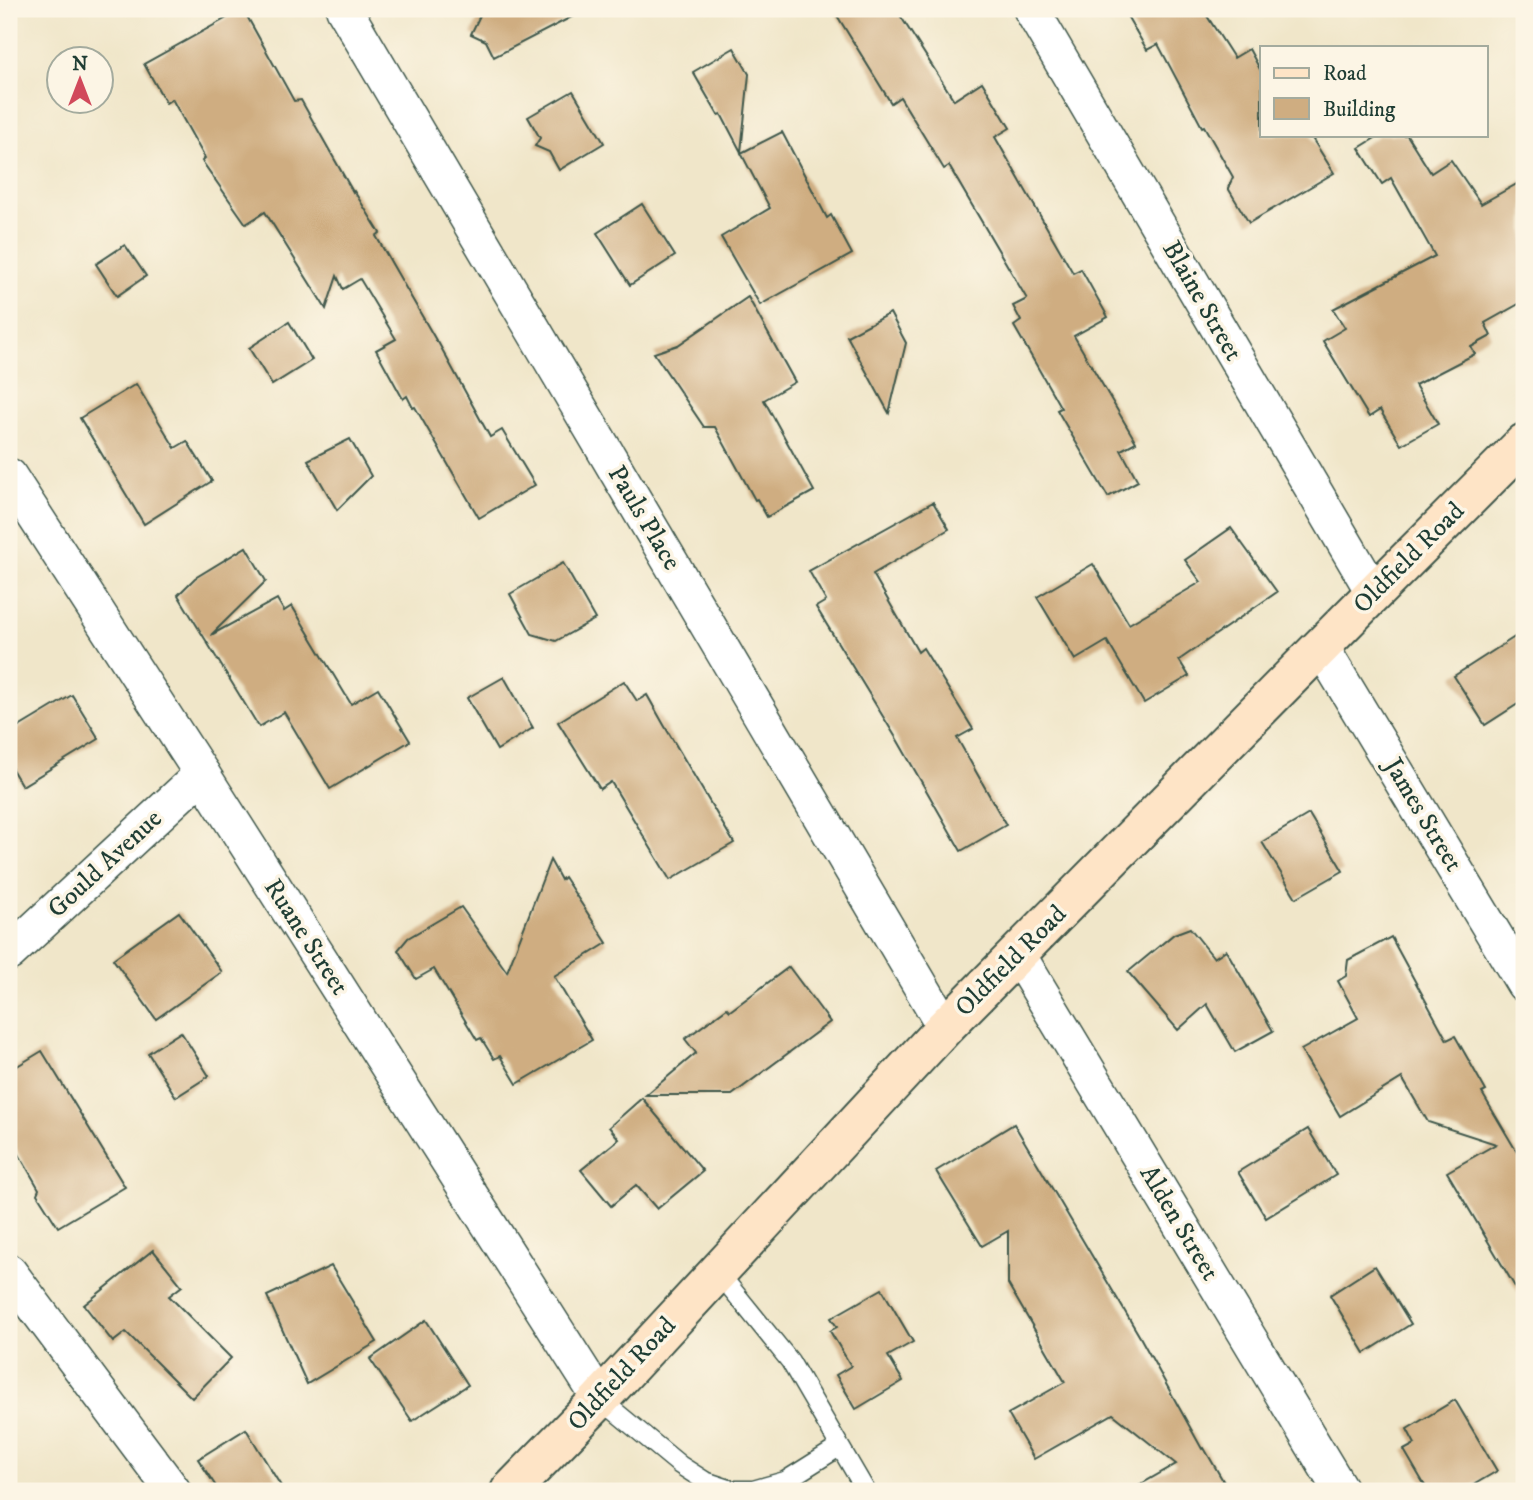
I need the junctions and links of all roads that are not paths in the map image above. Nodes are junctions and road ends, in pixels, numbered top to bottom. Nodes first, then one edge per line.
1 (344, 9) edge
2 (1031, 9) edge
3 (1524, 443) edge
4 (9, 476) edge
5 (1374, 593) junction
6 (1321, 647) junction
7 (202, 774) junction
8 (9, 953) edge
9 (1017, 955) junction
10 (1524, 984) edge
11 (945, 1027) junction
12 (9, 1272) edge
13 (718, 1272) junction
14 (600, 1399) junction
15 (839, 1447) junction
16 (173, 1491) edge
17 (510, 1491) edge
18 (866, 1491) edge
19 (1341, 1491) edge

1 - 11 street, Pauls Place
2 - 5 street, Blaine Street
3 - 5 street, Oldfield Road
4 - 7 street, Ruane Street
5 - 6 street, Oldfield Road
6 - 9 street, Oldfield Road
6 - 10 street, James Street
7 - 8 street, Gould Avenue
7 - 14 street, Ruane Street
9 - 11 street, Oldfield Road
9 - 19 street, Alden Street
11 - 13 street, Oldfield Road
12 - 16 street
13 - 14 street, Oldfield Road
13 - 15 lane
14 - 15 lane
14 - 17 street, Oldfield Road
15 - 18 lane

